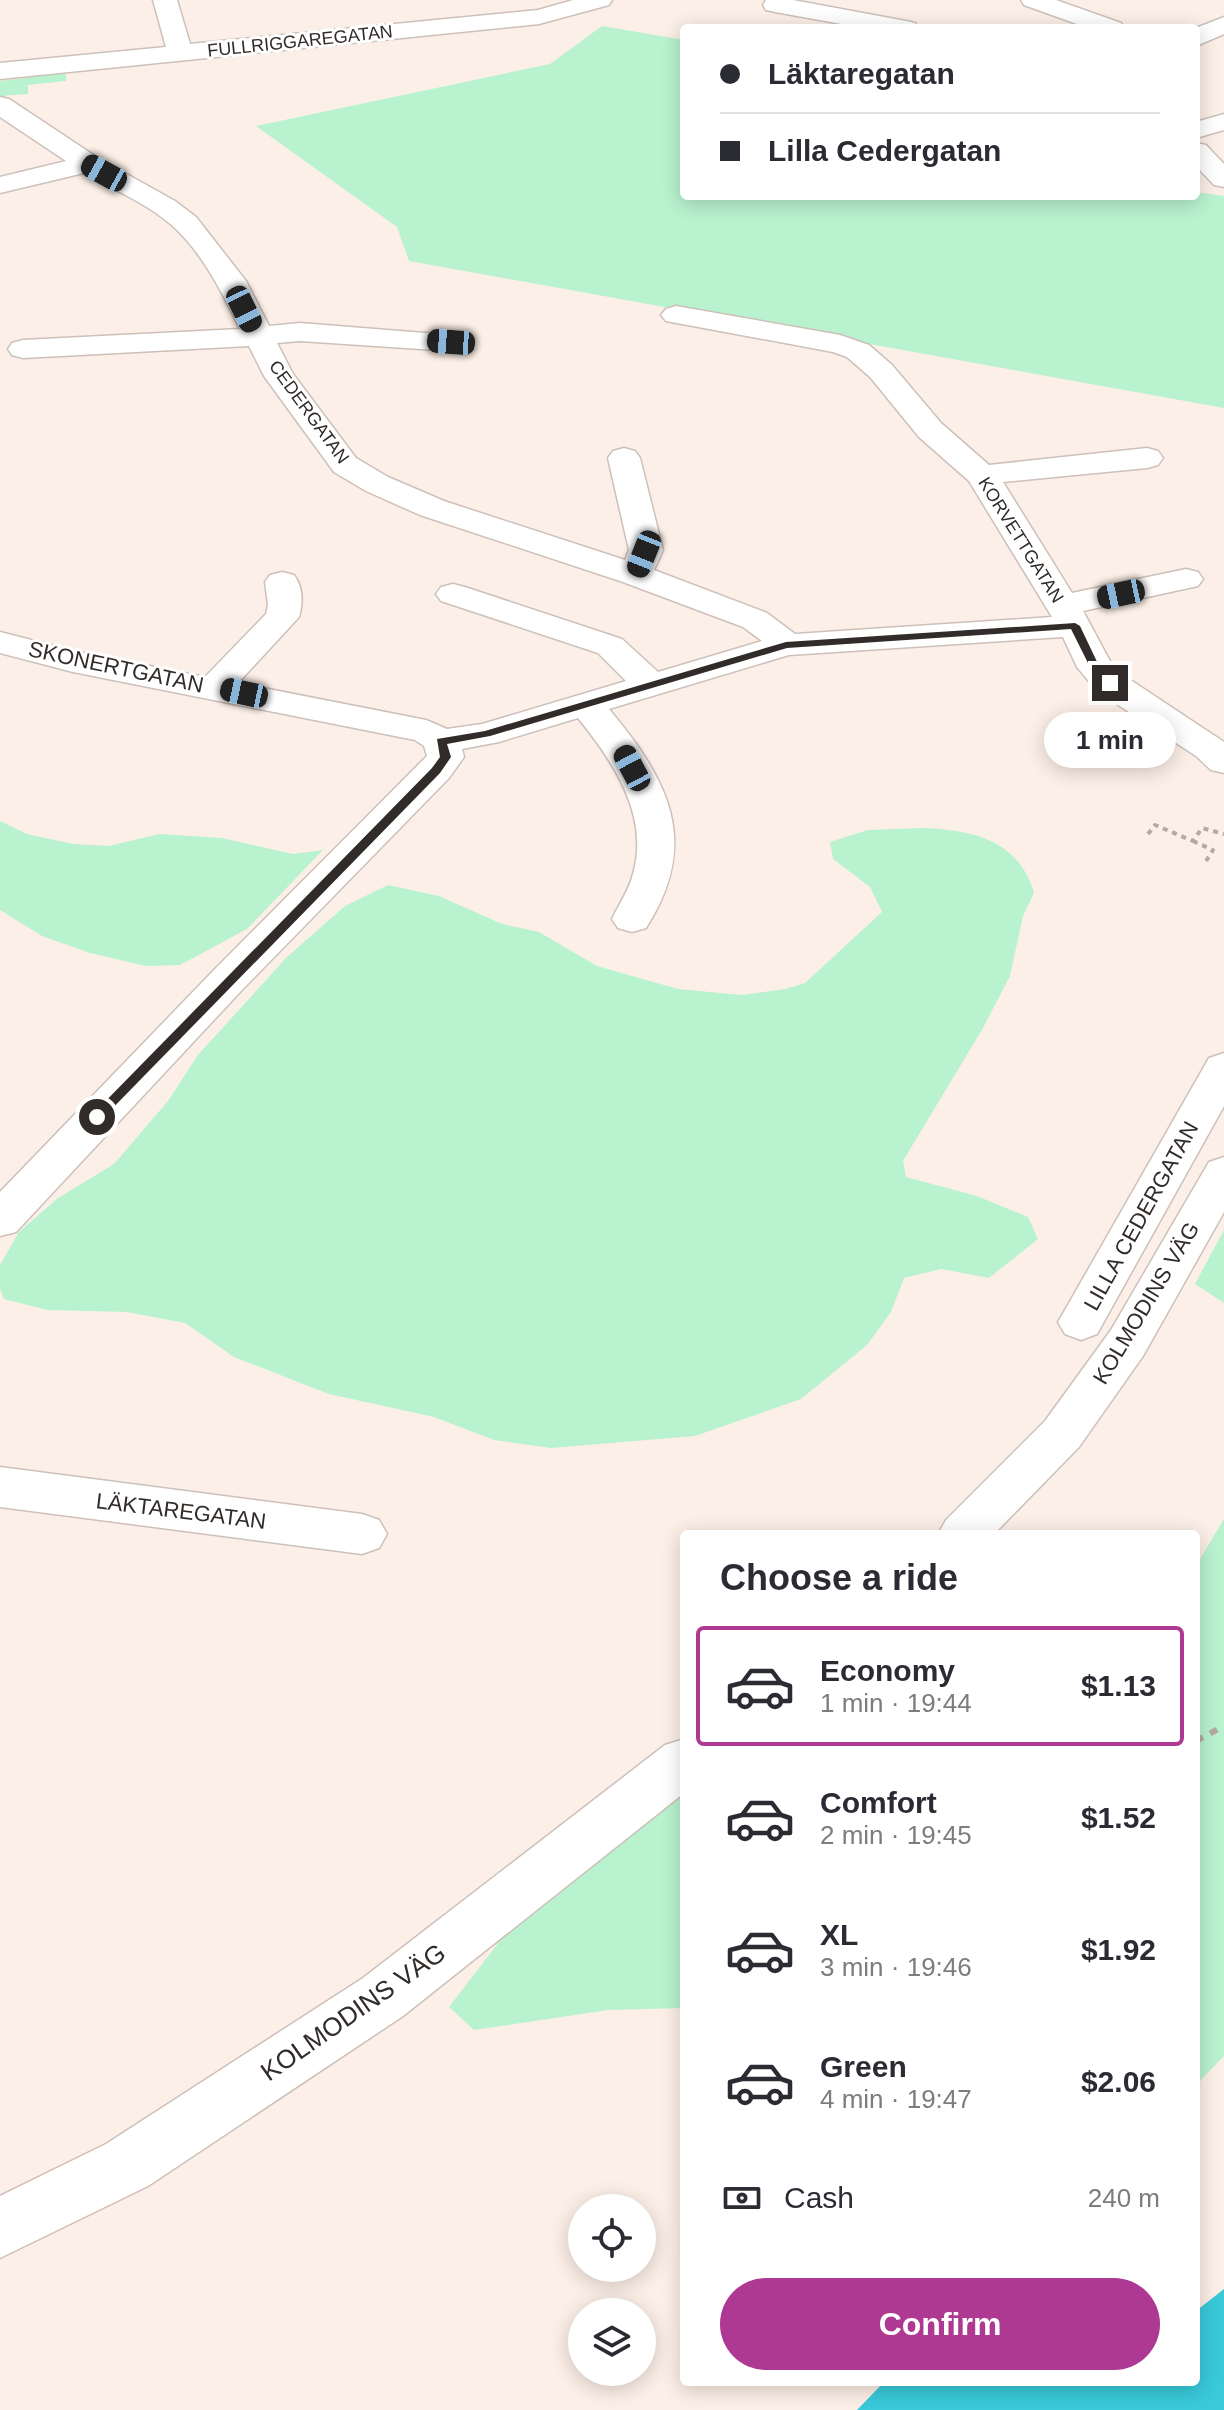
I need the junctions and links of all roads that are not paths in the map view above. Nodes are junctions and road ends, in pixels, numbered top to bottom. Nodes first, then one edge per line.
1 (165, 0) edge
2 (410, 0) edge
3 (600, 0) edge
4 (781, 0) edge
5 (1033, 0) edge
6 (883, 24) edge
7 (1101, 24) edge
8 (1224, 24) edge
9 (420, 29) junction
10 (1200, 36) edge
11 (180, 53) junction
12 (0, 71) edge
13 (0, 105) edge
14 (1224, 122) edge
15 (1200, 129) edge
16 (1200, 155) edge
17 (88, 164) junction
18 (1224, 179) edge
19 (0, 185) edge
20 (676, 315) dead end
21 (258, 336) junction
22 (451, 342) dead end
23 (23, 349) dead end
24 (624, 458) dead end
25 (1147, 458) dead end
26 (982, 475) junction
27 (635, 575) junction
28 (1186, 579) dead end
29 (282, 582) dead end
30 (453, 594) dead end
31 (1068, 616) junction
32 (0, 642) edge
33 (786, 645) junction
34 (652, 686) junction
35 (215, 687) junction
36 (586, 705) junction
37 (441, 741) junction
38 (1224, 762) edge
39 (632, 919) dead end
40 (1224, 1068) edge
41 (1224, 1173) edge
42 (0, 1220) edge
43 (1081, 1322) dead end
44 (0, 1487) edge
45 (967, 1530) edge
46 (362, 1534) dead end
47 (680, 1765) edge
48 (0, 2228) edge

1 - 11 street, FULLRIGGAREGATAN
2 - 9 street, FULLRIGGAREGATAN
3 - 9 street, FULLRIGGAREGATAN
4 - 6 street
5 - 7 street
8 - 10 street
9 - 11 street, FULLRIGGAREGATAN
11 - 12 street, FULLRIGGAREGATAN
13 - 17 street, CEDERGATAN
14 - 15 street
16 - 18 street
17 - 19 street
17 - 21 street, CEDERGATAN
20 - 26 street, KORVETTGATAN
21 - 22 street
21 - 23 street
21 - 27 street, CEDERGATAN
24 - 27 street
25 - 26 street
26 - 31 street, KORVETTGATAN
27 - 33 street, CEDERGATAN
28 - 31 street
29 - 35 street
30 - 34 street
31 - 33 street
31 - 38 street
32 - 35 street, SKONERTGATAN
33 - 34 street
34 - 36 street
35 - 37 street, SKONERTGATAN
36 - 37 street
36 - 39 street
37 - 42 street
40 - 43 street, LILLA CEDERGATAN
41 - 45 street, KOLMODINS VÄG
44 - 46 street, LÄKTAREGATAN
47 - 48 street, KOLMODINS VÄG

